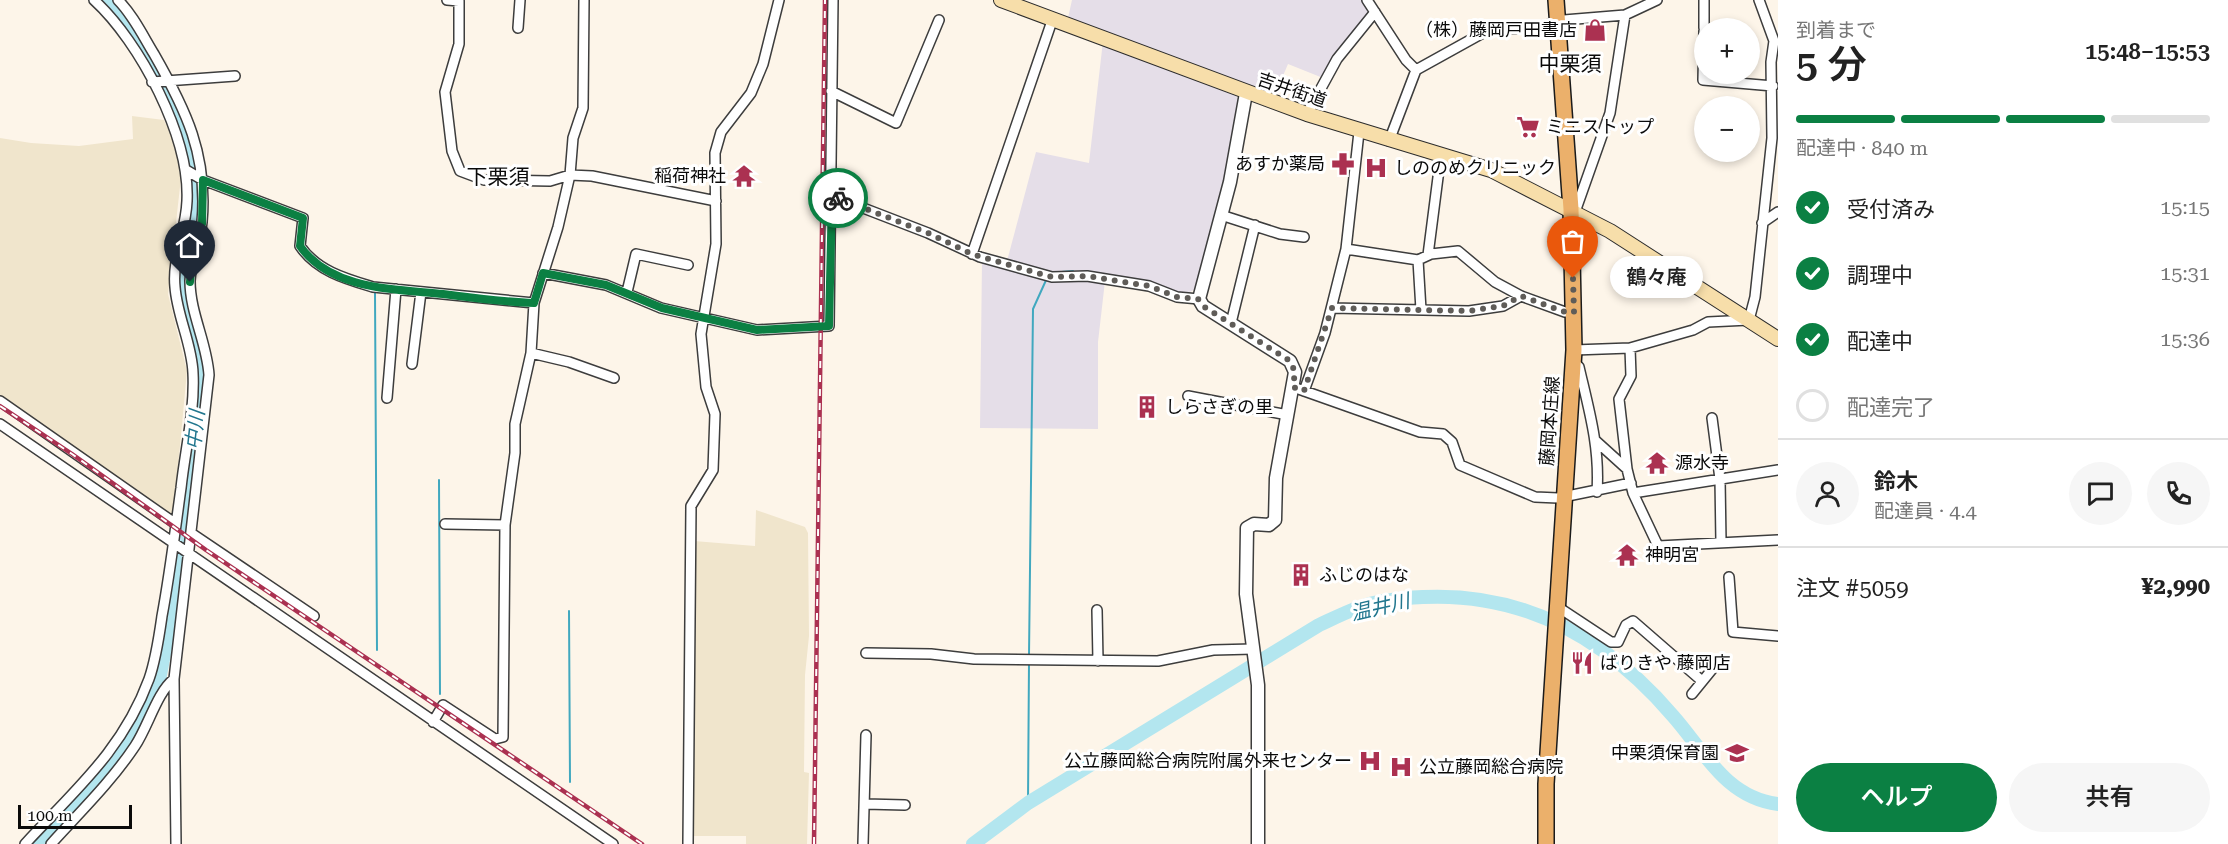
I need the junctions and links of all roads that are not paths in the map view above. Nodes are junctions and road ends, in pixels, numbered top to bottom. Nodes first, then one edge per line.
1 (118, 0) edge
2 (447, 0) edge
3 (520, 0) edge
4 (584, 0) edge
5 (779, 0) edge
6 (833, 0) edge
7 (1001, 0) edge
8 (1367, 0) edge
9 (1556, 0) edge
10 (1657, 0) edge
11 (1704, 0) edge
12 (1759, 0) edge
13 (97, 1) edge
14 (1375, 12) junction
15 (1625, 15) junction
16 (1053, 18) junction
17 (1704, 18) edge
18 (939, 20) dead end
19 (1558, 21) junction
20 (518, 28) dead end
21 (1416, 70) junction
22 (235, 76) dead end
23 (169, 81) junction
24 (152, 82) junction
25 (1745, 84) edge
26 (1773, 86) junction
27 (831, 91) junction
28 (1245, 93) junction
29 (1307, 114) junction
30 (1359, 132) junction
31 (1389, 141) junction
32 (1441, 154) junction
33 (186, 170) junction
34 (570, 175) junction
35 (203, 180) junction
36 (832, 196) junction
37 (716, 201) junction
38 (1573, 211) junction
39 (1778, 212) edge
40 (1221, 215) junction
41 (1762, 223) junction
42 (1255, 225) junction
43 (1304, 237) dead end
44 (1346, 249) junction
45 (972, 254) junction
46 (1428, 255) junction
47 (1418, 260) junction
48 (688, 265) dead end
49 (543, 273) junction
50 (396, 289) junction
51 (421, 292) junction
52 (627, 292) junction
53 (1521, 296) junction
54 (1198, 299) junction
55 (534, 303) junction
56 (1332, 308) junction
57 (1421, 310) junction
58 (1574, 312) junction
59 (705, 317) junction
60 (1749, 320) junction
61 (1231, 323) junction
62 (1778, 339) edge
63 (1630, 348) junction
64 (531, 353) junction
65 (1574, 355) junction
66 (412, 364) dead end
67 (614, 378) dead end
68 (1299, 389) junction
69 (1188, 396) dead end
70 (387, 398) dead end
71 (0, 401) edge
72 (1288, 416) junction
73 (1712, 418) dead end
74 (0, 424) edge
75 (1596, 441) junction
76 (1628, 469) junction
77 (1778, 470) edge
78 (1720, 479) junction
79 (1632, 488) junction
80 (1597, 492) junction
81 (1565, 496) junction
82 (176, 524) junction
83 (445, 524) dead end
84 (505, 525) junction
85 (191, 533) junction
86 (1778, 540) edge
87 (1721, 542) junction
88 (175, 544) junction
89 (188, 552) junction
90 (1729, 577) dead end
91 (1097, 610) dead end
92 (314, 616) dead end
93 (1557, 616) junction
94 (1778, 636) edge
95 (866, 653) dead end
96 (1098, 661) junction
97 (1254, 661) junction
98 (1714, 667) dead end
99 (174, 679) junction
100 (1702, 681) junction
101 (1692, 694) dead end
102 (433, 722) junction
103 (866, 735) dead end
104 (865, 804) junction
105 (906, 805) dead end
106 (25, 844) edge
107 (51, 844) edge
108 (176, 844) edge
109 (613, 844) edge
110 (688, 844) edge
111 (863, 844) edge
112 (1258, 844) edge
113 (1546, 844) edge

1 - 23 street
2 - 34 street
3 - 20 street
4 - 34 street
5 - 37 street
6 - 27 street
7 - 16 main road, 吉井街道
8 - 14 street
9 - 19 main road, 藤岡本庄線
10 - 15 street
11 - 17 street
12 - 26 street
13 - 24 street
14 - 21 street
14 - 29 street
15 - 19 street
15 - 38 street
16 - 28 main road, 吉井街道
16 - 45 street
18 - 27 street
19 - 21 street
19 - 38 main road, 藤岡本庄線
21 - 31 street
22 - 23 street
23 - 24 street
23 - 35 street
24 - 33 street
25 - 26 street
26 - 41 street
27 - 36 street
28 - 29 main road, 吉井街道
28 - 40 street
29 - 30 main road, 吉井街道
30 - 31 main road, 吉井街道
30 - 44 street
31 - 32 main road, 吉井街道
32 - 38 main road, 吉井街道
32 - 46 street
33 - 35 street
33 - 82 street
34 - 37 street
34 - 49 street
35 - 50 street
35 - 85 street
36 - 45 street
36 - 59 street
37 - 59 street
38 - 58 main road, 藤岡本庄線
38 - 60 main road, 吉井街道
39 - 41 street
40 - 42 street
40 - 54 street
41 - 60 street
42 - 43 street
42 - 61 street
44 - 47 street
44 - 56 street
45 - 54 street
46 - 47 street
46 - 53 street
47 - 57 street
48 - 52 street
49 - 52 street
49 - 55 street
50 - 51 street
50 - 70 street
51 - 55 street
51 - 66 street
52 - 59 street
53 - 57 street
53 - 58 street
54 - 61 street
55 - 64 street
56 - 57 street
56 - 68 street
58 - 65 main road, 藤岡本庄線
59 - 110 street
60 - 62 main road, 吉井街道
60 - 63 street
61 - 68 street
63 - 65 street
63 - 76 street
64 - 67 street
64 - 84 street
65 - 75 street
65 - 81 main road, 藤岡本庄線
68 - 72 street
68 - 81 street
69 - 72 street
71 - 82 street
72 - 97 street
73 - 78 street
74 - 88 street
75 - 76 street
75 - 80 street
76 - 79 street
77 - 78 street
78 - 79 street
78 - 87 street
79 - 80 street
79 - 87 street
80 - 81 street
81 - 93 main road, 藤岡本庄線
82 - 88 street
83 - 84 street
84 - 102 street
85 - 89 street
85 - 92 street
86 - 87 street
88 - 89 street
88 - 106 street
89 - 99 street
89 - 102 street
90 - 94 street
91 - 96 street
93 - 100 street
93 - 113 main road, 藤岡本庄線
95 - 96 street
96 - 97 street
97 - 112 street
98 - 100 street
99 - 107 street
99 - 108 street
100 - 101 street
102 - 109 street
103 - 104 street
104 - 105 street
104 - 111 street

